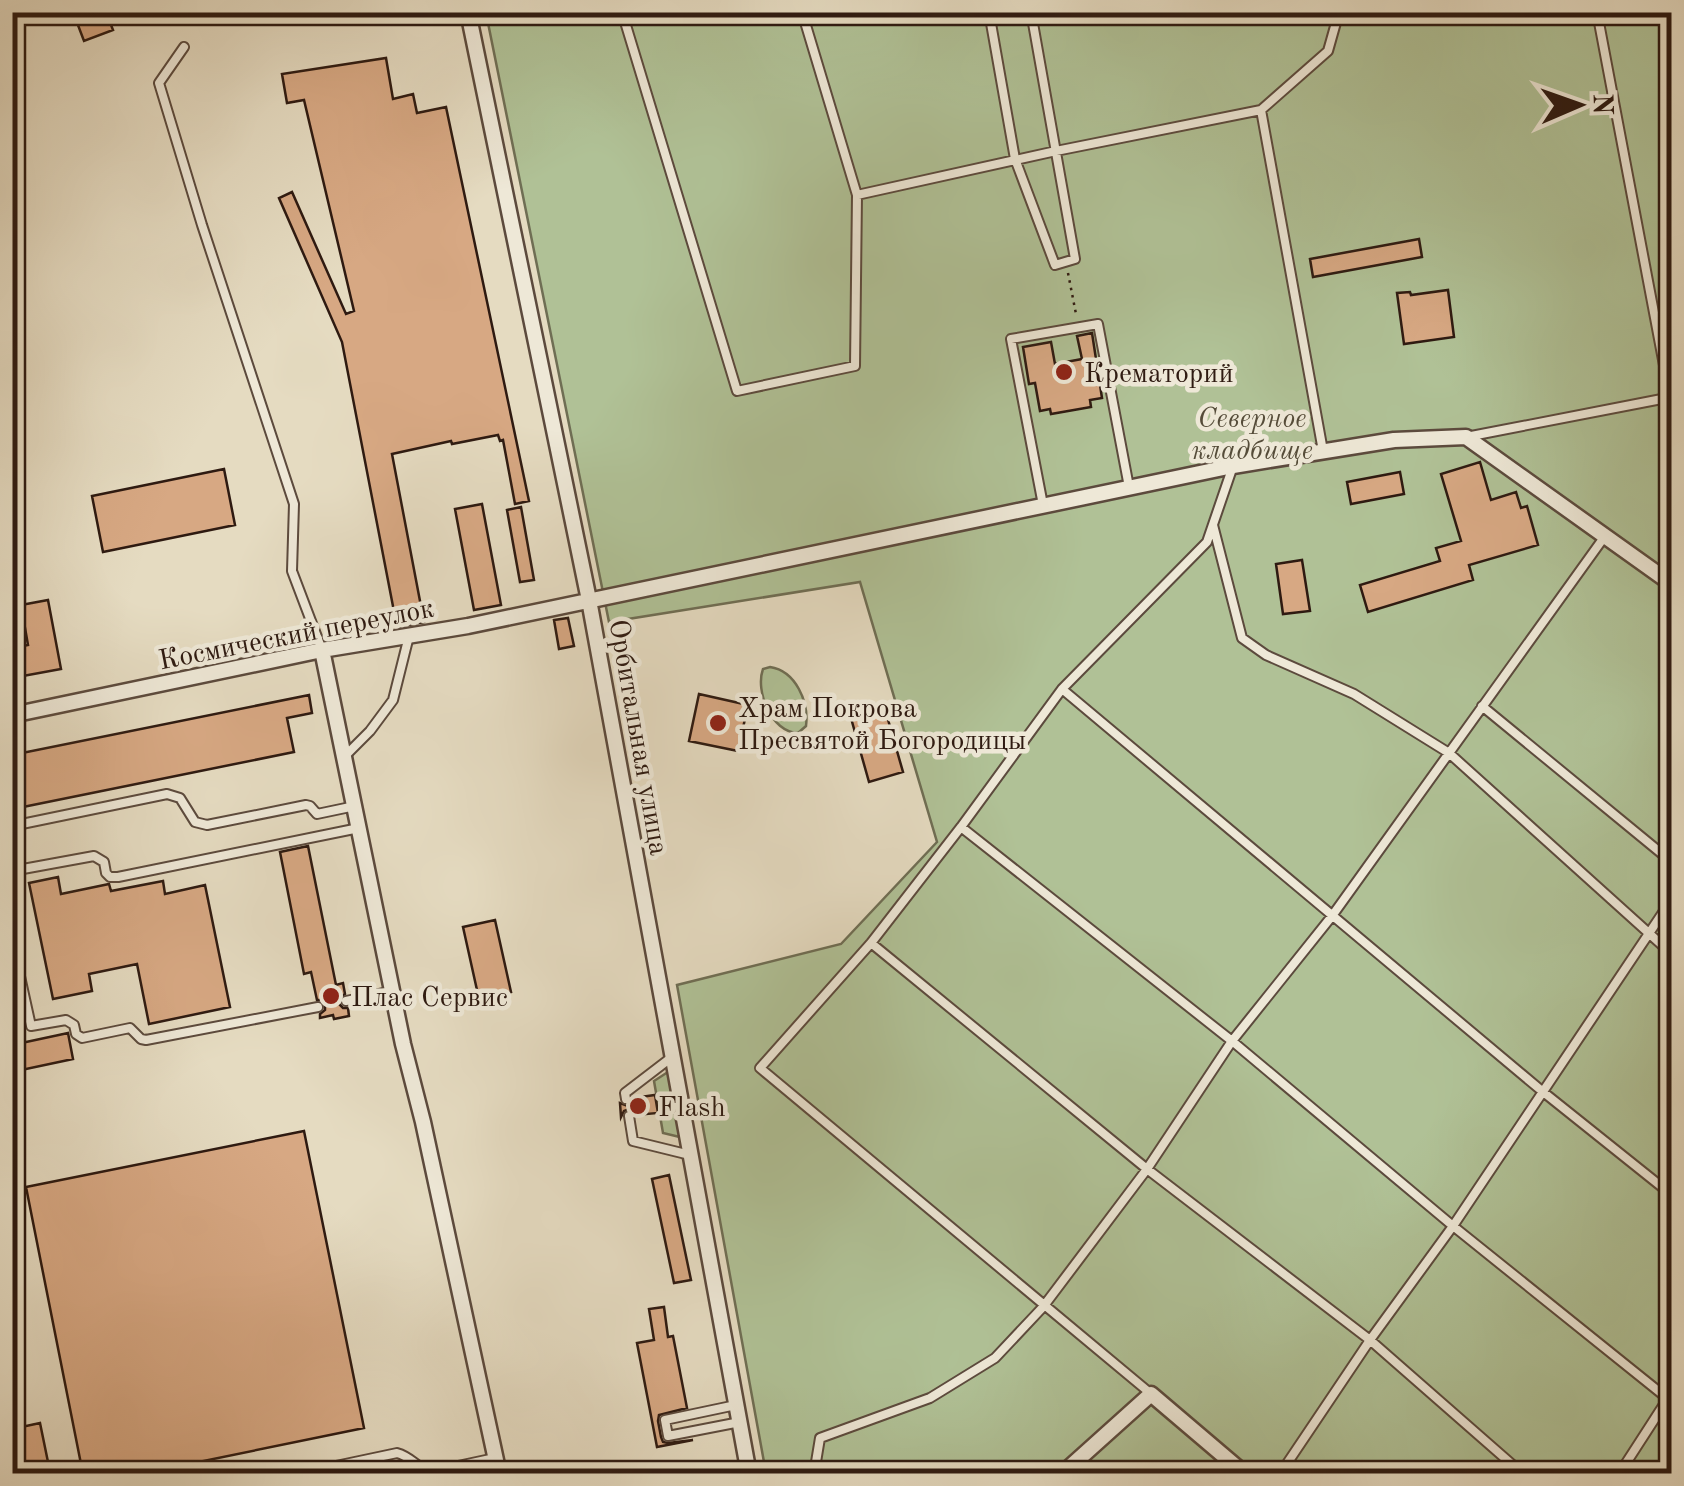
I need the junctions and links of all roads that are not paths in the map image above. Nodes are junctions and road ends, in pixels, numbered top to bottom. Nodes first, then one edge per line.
1 (468, 12) edge
2 (622, 12) edge
3 (802, 12) edge
4 (988, 12) edge
5 (1031, 12) edge
6 (1339, 12) edge
7 (1597, 12) edge
8 (184, 47) dead end
9 (1262, 110) junction
10 (1056, 151) junction
11 (1015, 159) junction
12 (857, 195) junction
13 (1671, 397) edge
14 (1466, 437) junction
15 (1323, 452) junction
16 (1233, 466) junction
17 (1129, 487) junction
18 (1043, 505) junction
19 (1213, 524) junction
20 (1605, 536) junction
21 (1672, 584) edge
22 (590, 600) junction
23 (409, 636) junction
24 (322, 650) junction
25 (1062, 690) junction
26 (1482, 706) junction
27 (12, 715) edge
28 (1449, 753) junction
29 (345, 756) junction
30 (355, 806) junction
31 (12, 826) edge
32 (962, 827) junction
33 (359, 828) junction
34 (1672, 862) edge
35 (12, 871) edge
36 (1672, 898) edge
37 (1332, 916) junction
38 (1648, 934) junction
39 (12, 940) edge
40 (871, 943) junction
41 (1672, 954) edge
42 (392, 991) junction
43 (346, 1001) dead end
44 (318, 1006) dead end
45 (1232, 1042) junction
46 (672, 1058) junction
47 (1542, 1090) junction
48 (626, 1099) dead end
49 (629, 1116) dead end
50 (690, 1156) junction
51 (1147, 1170) junction
52 (1672, 1195) edge
53 (1453, 1226) junction
54 (1044, 1306) junction
55 (1370, 1340) junction
56 (1151, 1394) junction
57 (1670, 1397) edge
58 (736, 1405) junction
59 (740, 1422) junction
60 (497, 1466) edge
61 (298, 1474) edge
62 (750, 1474) edge
63 (814, 1474) edge
64 (1062, 1474) edge
65 (1246, 1474) edge
66 (1280, 1474) edge
67 (1523, 1474) edge
68 (1619, 1474) edge

1 - 22 street, Орбитальная улица
2 - 12 lane
3 - 12 lane
4 - 11 lane
5 - 10 lane
6 - 9 lane
7 - 13 lane
8 - 24 lane
9 - 10 lane
9 - 15 lane
10 - 11 lane
10 - 11 lane
11 - 12 lane
13 - 14 lane
14 - 15 street, Космический переулок
14 - 20 street
15 - 16 street, Космический переулок
16 - 17 street, Космический переулок
16 - 19 lane
17 - 18 street, Космический переулок
17 - 18 lane
18 - 22 street, Космический переулок
19 - 25 lane
19 - 28 lane
20 - 21 street
20 - 26 lane
22 - 23 street, Космический переулок
22 - 46 street, Орбитальная улица
23 - 24 street, Космический переулок
23 - 29 lane
24 - 27 street, Космический переулок
24 - 29 street
25 - 32 lane
25 - 37 lane
26 - 28 lane
26 - 34 lane
28 - 37 lane
28 - 38 lane
29 - 30 street
30 - 31 lane
30 - 33 street
32 - 40 lane
32 - 45 lane
33 - 35 lane
33 - 42 street
36 - 38 lane
37 - 45 lane
37 - 47 lane
38 - 41 lane
38 - 47 lane
39 - 44 lane
40 - 51 lane
40 - 54 lane
42 - 43 lane
42 - 60 street
45 - 51 lane
45 - 53 lane
46 - 48 lane
46 - 50 street, Орбитальная улица
47 - 52 lane
47 - 53 lane
49 - 50 lane
50 - 58 street, Орбитальная улица
51 - 54 lane
51 - 55 lane
53 - 55 lane
53 - 57 lane
54 - 56 lane
54 - 63 lane
55 - 66 lane
55 - 67 lane
56 - 64 street
56 - 65 street
57 - 68 lane
58 - 59 street, Орбитальная улица
58 - 59 lane
59 - 62 street, Орбитальная улица
60 - 61 lane

